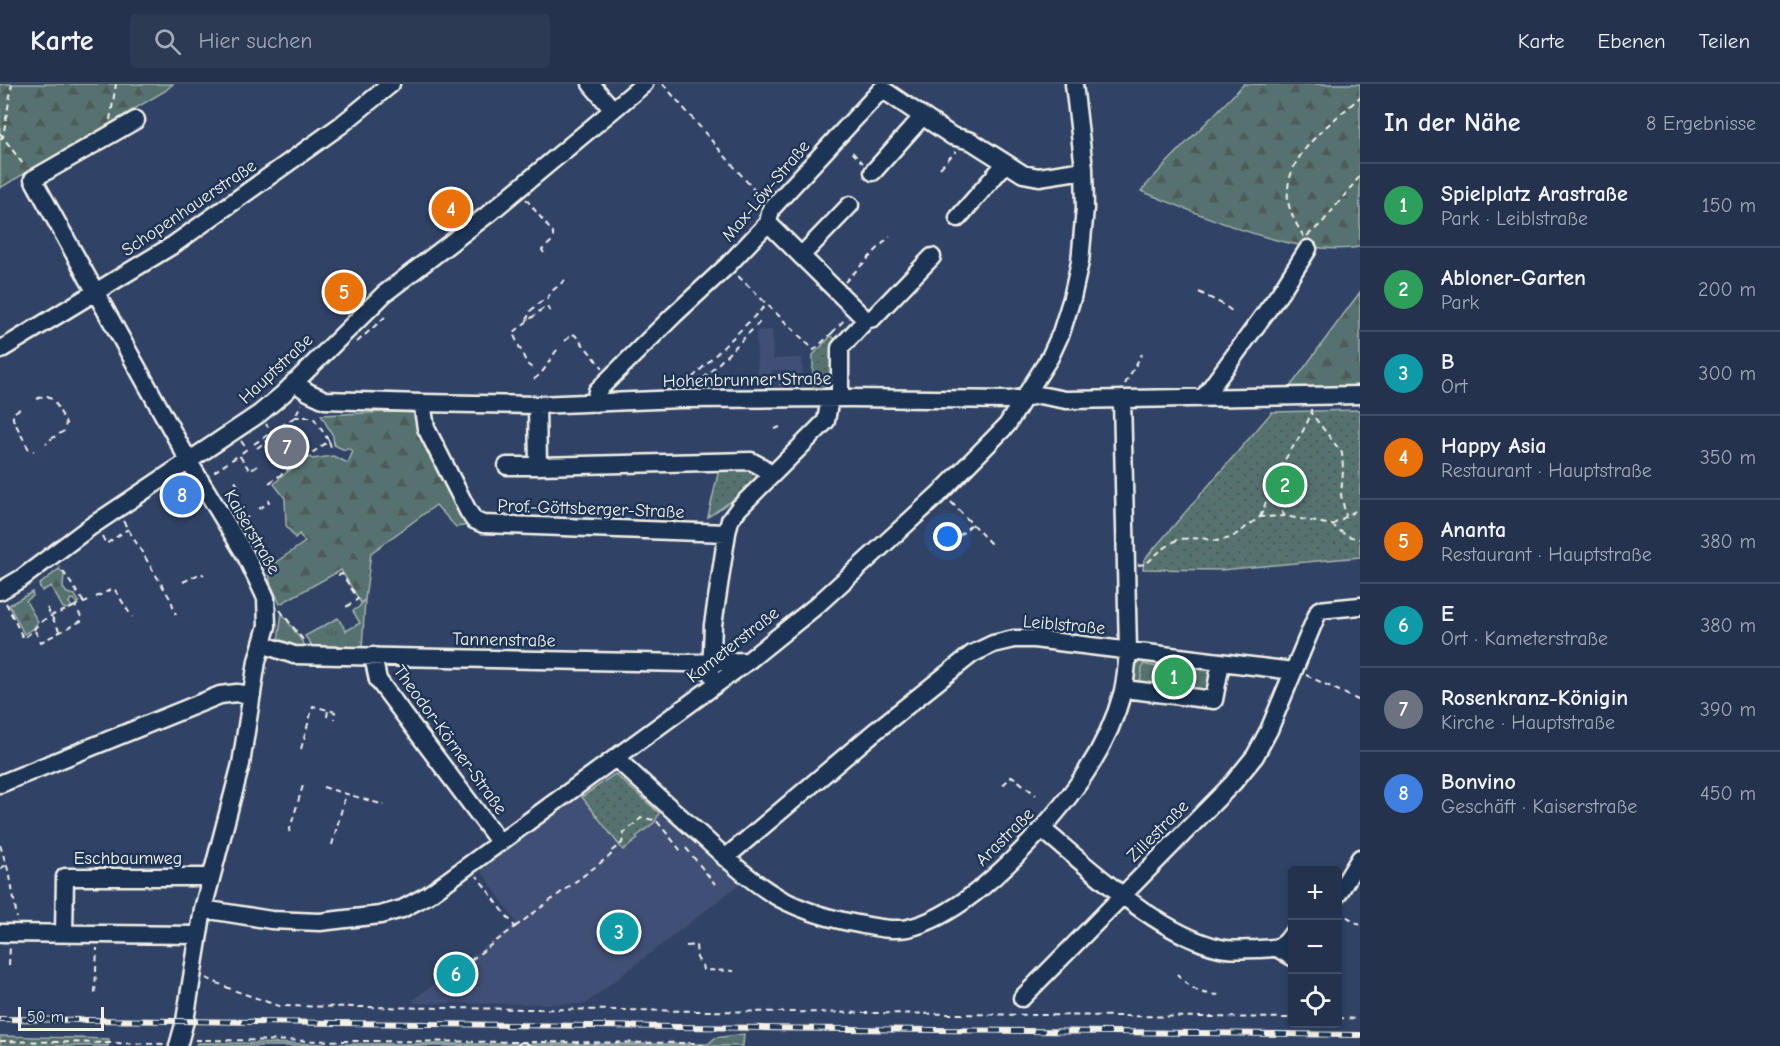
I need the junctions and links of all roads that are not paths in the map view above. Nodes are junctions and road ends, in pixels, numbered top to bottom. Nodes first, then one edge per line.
1 (391, 84) edge
2 (591, 84) edge
3 (644, 84) edge
4 (1074, 84) edge
5 (613, 110) junction
6 (923, 116) junction
7 (136, 120) dead end
8 (1005, 164) junction
9 (1084, 170) junction
10 (873, 172) dead end
11 (850, 206) dead end
12 (770, 216) junction
13 (958, 218) dead end
14 (1306, 243) road end
15 (801, 256) junction
16 (932, 257) dead end
17 (97, 292) junction
18 (866, 320) junction
19 (0, 350) edge
20 (294, 382) junction
21 (1360, 395) edge
22 (1025, 397) junction
23 (1204, 397) junction
24 (835, 398) junction
25 (1122, 399) junction
26 (422, 403) junction
27 (595, 403) junction
28 (537, 405) junction
29 (189, 460) junction
30 (507, 466) dead end
31 (538, 466) junction
32 (771, 476) junction
33 (728, 533) junction
34 (3, 597) edge
35 (1360, 606) edge
36 (262, 644) junction
37 (1128, 650) junction
38 (373, 657) junction
39 (748, 661) junction
40 (1221, 662) junction
41 (710, 663) junction
42 (1293, 671) junction
43 (712, 687) junction
44 (1124, 688) junction
45 (252, 695) junction
46 (616, 758) junction
47 (0, 784) edge
48 (1042, 829) junction
49 (500, 843) junction
50 (725, 858) junction
51 (1360, 858) edge
52 (211, 877) junction
53 (1342, 887) edge
54 (1122, 895) junction
55 (203, 909) junction
56 (10, 933) edge
57 (63, 934) junction
58 (198, 935) junction
59 (1288, 941) edge
60 (1277, 948) junction
61 (1288, 954) edge
62 (1017, 1004) road end
63 (178, 1045) edge

1 - 17 street, Schopenhauerstraße
2 - 5 street
3 - 5 street, Hauptstraße
4 - 9 street, Kameterstraße
5 - 20 street, Hauptstraße
6 - 8 street, Max-Löw-Straße
6 - 10 street
6 - 12 street, Max-Löw-Straße
7 - 17 street, Kaiserstraße
8 - 9 street, Max-Löw-Straße
8 - 13 street
9 - 22 street, Kameterstraße
11 - 15 street
12 - 15 street
12 - 27 street, Max-Löw-Straße
14 - 23 street
15 - 18 street
16 - 18 street
17 - 19 street, Schopenhauerstraße
17 - 29 street, Kaiserstraße
18 - 24 street
20 - 26 street, Hohenbrunner Straße
20 - 29 street, Hauptstraße
21 - 23 street, Hohenbrunner Straße
22 - 24 street, Hohenbrunner Straße
22 - 25 street, Hohenbrunner Straße
22 - 39 street, Kameterstraße
23 - 25 street, Hohenbrunner Straße
24 - 27 street, Hohenbrunner Straße
24 - 32 street
25 - 37 street, Arastraße
26 - 28 street, Hohenbrunner Straße
26 - 33 street, Prof.-Göttsberger-Straße
27 - 28 street, Hohenbrunner Straße
28 - 31 street
29 - 34 street, Hauptstraße
29 - 36 street, Kaiserstraße
30 - 31 street
31 - 32 street
32 - 33 street
33 - 41 street
35 - 42 street
36 - 38 street, Tannenstraße
36 - 45 street, Kaiserstraße
37 - 40 street, Leiblstraße
37 - 44 street, Arastraße
37 - 50 street, Leiblstraße
38 - 41 street, Tannenstraße
38 - 49 street, Theodor-Körner-Straße
39 - 41 street, Tannenstraße
39 - 43 street, Kameterstraße
40 - 42 street, Leiblstraße
40 - 44 street
41 - 43 street
42 - 54 street, Zillestraße
43 - 46 street, Kameterstraße
44 - 48 street, Arastraße
45 - 47 street
45 - 52 street, Kaiserstraße
46 - 49 street, Kameterstraße
46 - 50 street, Arastraße
48 - 50 street, Arastraße
48 - 54 street
49 - 55 street, Kameterstraße
51 - 53 street
52 - 55 street, Kaiserstraße
52 - 57 street, Eschbaumweg
54 - 60 street
54 - 62 street, Zillestraße
55 - 58 street, Kaiserstraße
56 - 57 street
57 - 58 street
58 - 63 street, Kaiserstraße
59 - 60 street
60 - 61 street

